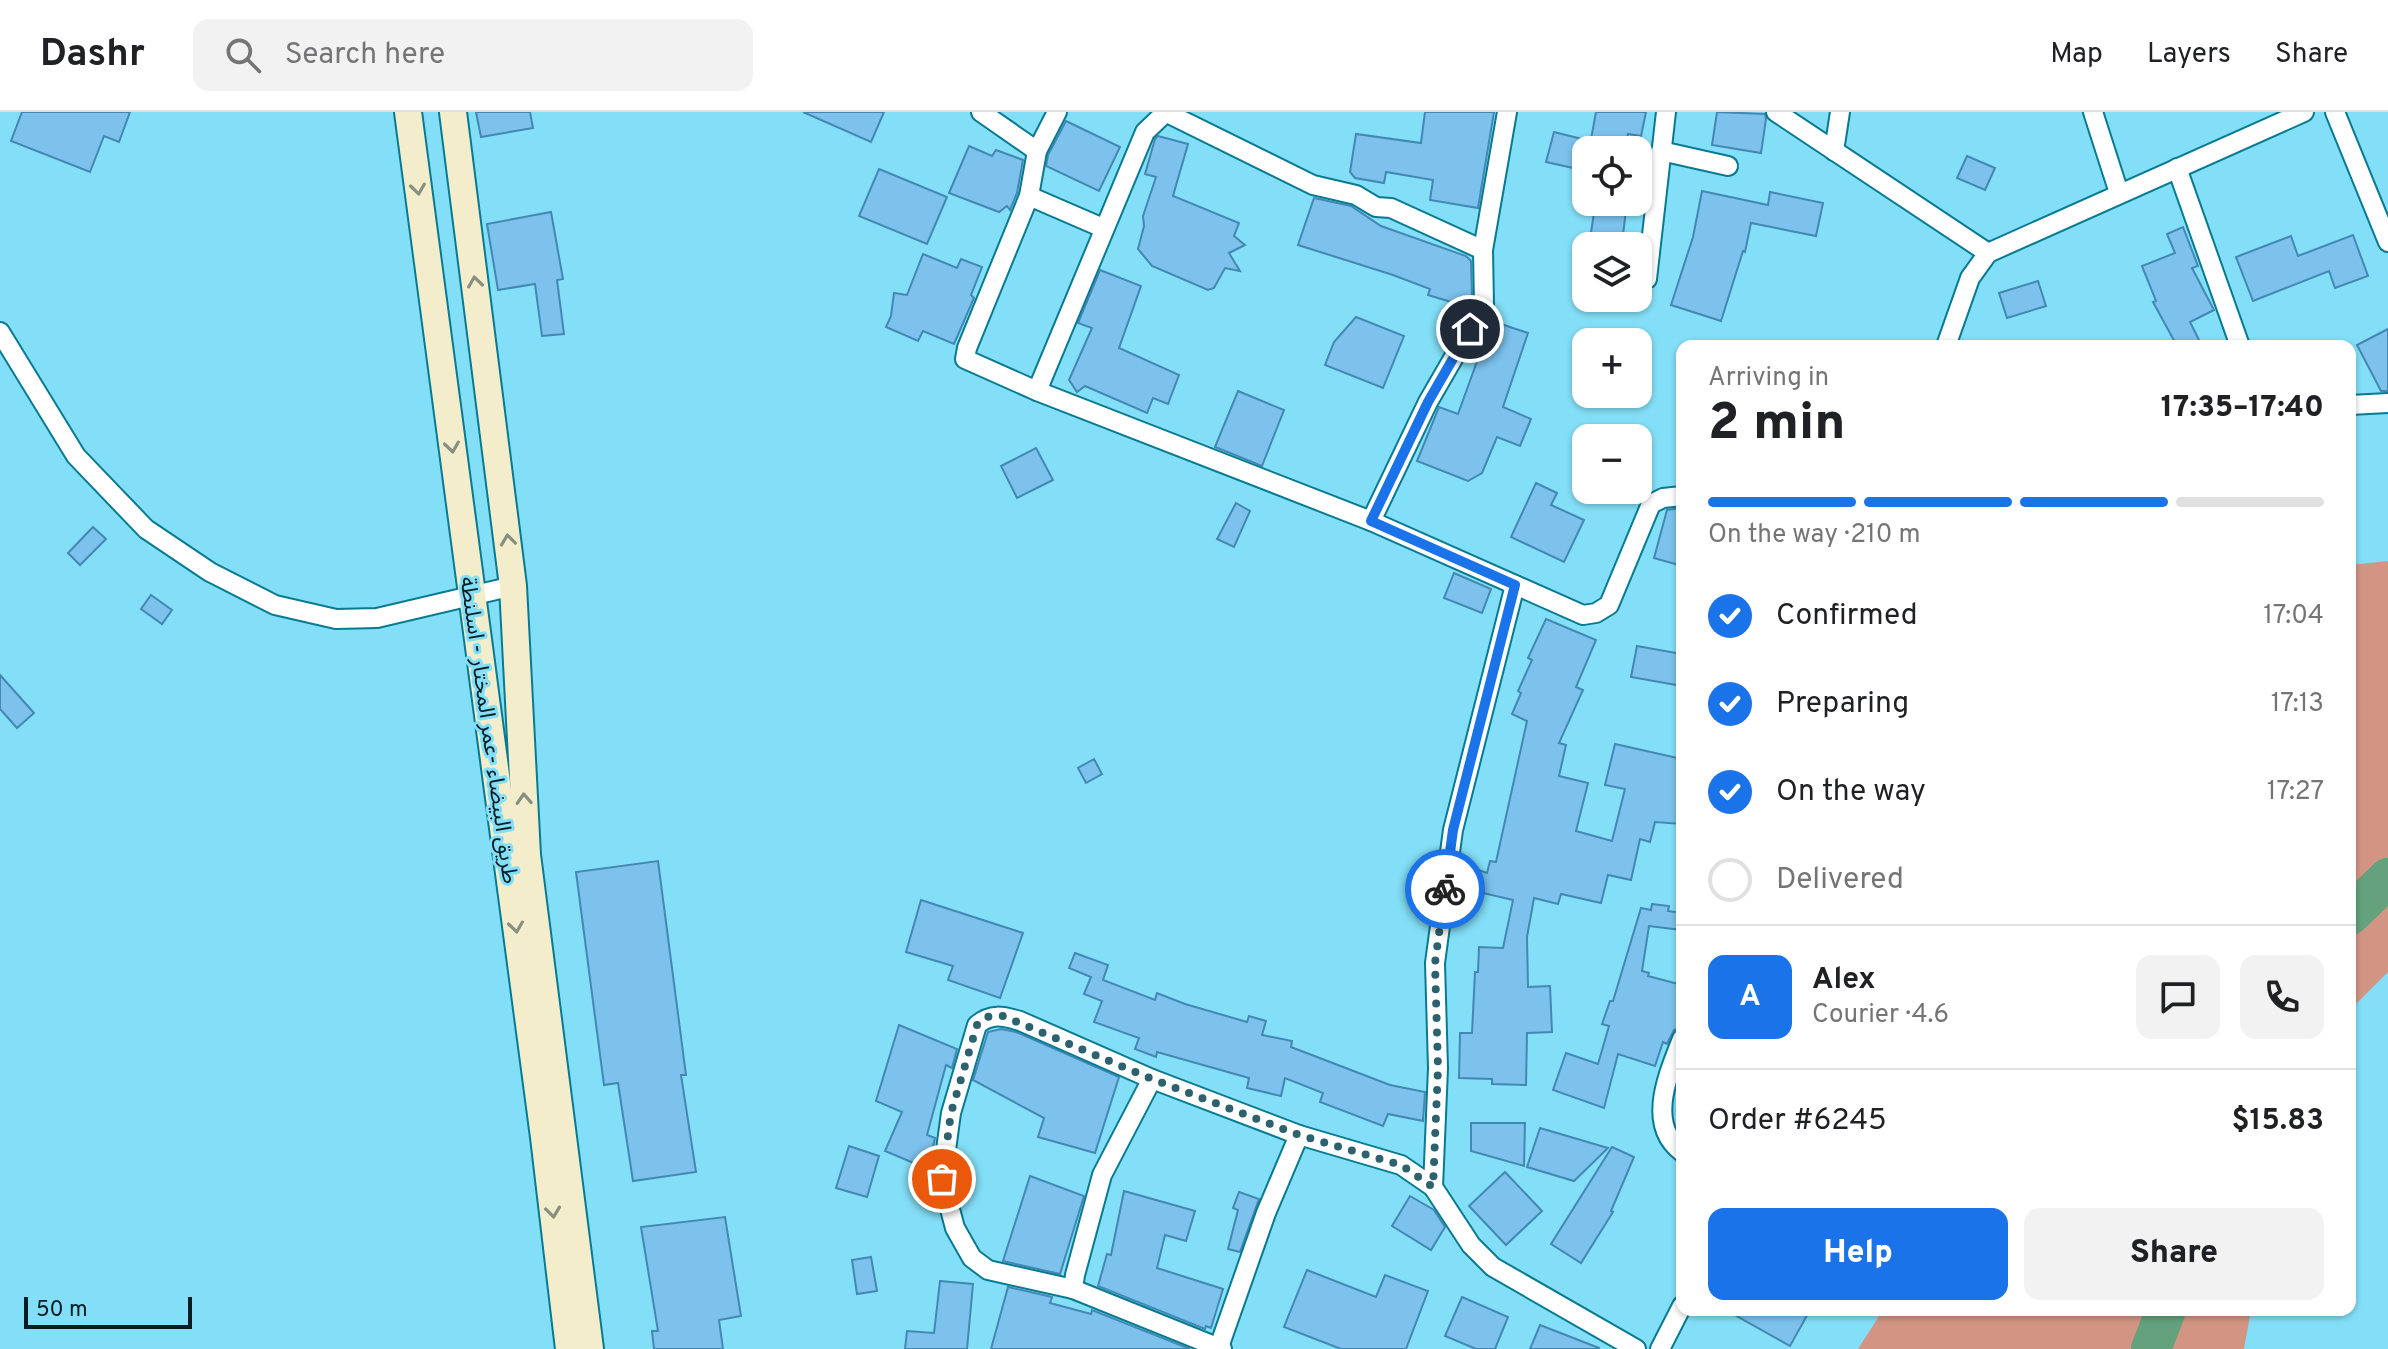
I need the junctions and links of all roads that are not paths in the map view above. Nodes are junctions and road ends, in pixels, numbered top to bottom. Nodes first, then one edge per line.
1 (408, 112) edge
2 (453, 112) edge
3 (981, 112) edge
4 (1057, 112) edge
5 (1166, 112) edge
6 (1507, 112) edge
7 (1666, 112) edge
8 (1776, 112) edge
9 (1840, 112) edge
10 (2093, 112) edge
11 (2304, 112) edge
12 (2335, 112) edge
13 (1037, 151) junction
14 (1661, 151) junction
15 (1834, 151) junction
16 (1728, 166) dead end
17 (2177, 168) junction
18 (2119, 193) junction
19 (1029, 196) junction
20 (1103, 228) junction
21 (1652, 233) edge
22 (2388, 242) edge
23 (1483, 250) junction
24 (1988, 253) junction
25 (0, 332) edge
26 (1948, 340) edge
27 (2238, 340) edge
28 (1037, 391) junction
29 (2388, 403) edge
30 (2356, 405) edge
31 (1676, 497) edge
32 (1371, 521) junction
33 (1515, 585) junction
34 (513, 586) junction
35 (472, 594) junction
36 (1676, 1055) edge
37 (1152, 1079) junction
38 (1299, 1135) junction
39 (1676, 1147) edge
40 (1433, 1187) junction
41 (1073, 1289) junction
42 (1677, 1316) edge
43 (1221, 1348) edge
44 (569, 1349) edge
45 (590, 1349) edge
46 (1636, 1349) edge
47 (1660, 1349) edge

1 -> 35 main road, طريق البيضاء -عمر المختار - اسلنطة
34 -> 2 main road, طريق البيضاء -عمر المختار - اسلنطة
3 - 13 street
4 - 13 street
5 - 20 street
5 - 23 street
6 - 23 street
7 - 14 street
8 - 15 street
9 - 15 street
10 - 18 street
11 - 17 street
12 - 22 street
13 - 19 street
14 - 16 street
14 - 21 street
15 - 24 street
17 - 18 street
17 - 27 street
18 - 24 street
19 - 20 street
19 - 28 street
20 - 28 street
23 - 32 street
24 - 26 street
25 - 35 street
28 - 32 street
29 - 30 street
31 - 33 street
32 - 33 street
33 - 40 street
34 - 35 street
45 -> 34 main road, طريق البيضاء -عمر المختار - اسلنطة
35 -> 44 main road, طريق البيضاء -عمر المختار - اسلنطة
36 - 39 street
37 - 38 street
37 - 41 street
37 - 41 street
38 - 40 street
38 - 43 street
40 - 46 street
41 - 43 street
42 - 47 street

